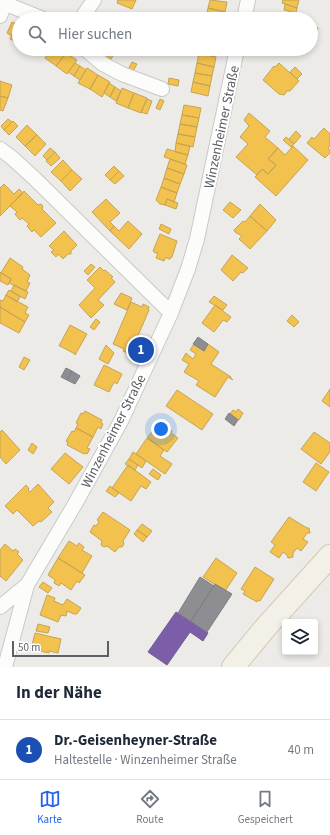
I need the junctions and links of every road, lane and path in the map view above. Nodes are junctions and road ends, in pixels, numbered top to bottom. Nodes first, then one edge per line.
1 (94, 0) edge
2 (248, 0) edge
3 (3, 6) edge
4 (21, 12) edge
5 (86, 12) edge
6 (245, 12) edge
7 (93, 56) edge
8 (236, 56) edge
9 (162, 89) dead end
10 (0, 149) edge
11 (171, 313) junction
12 (330, 556) edge
13 (27, 585) junction
14 (0, 607) edge
15 (5, 667) edge
16 (233, 667) edge

1 - 5 street
2 - 6 street
3 - 4 street
7 - 9 street
8 - 11 street, Winzenheimer Straße
10 - 11 street
11 - 13 street, Winzenheimer Straße
12 - 16 main road
13 - 14 street, Winzenheimer Straße
13 - 15 street

